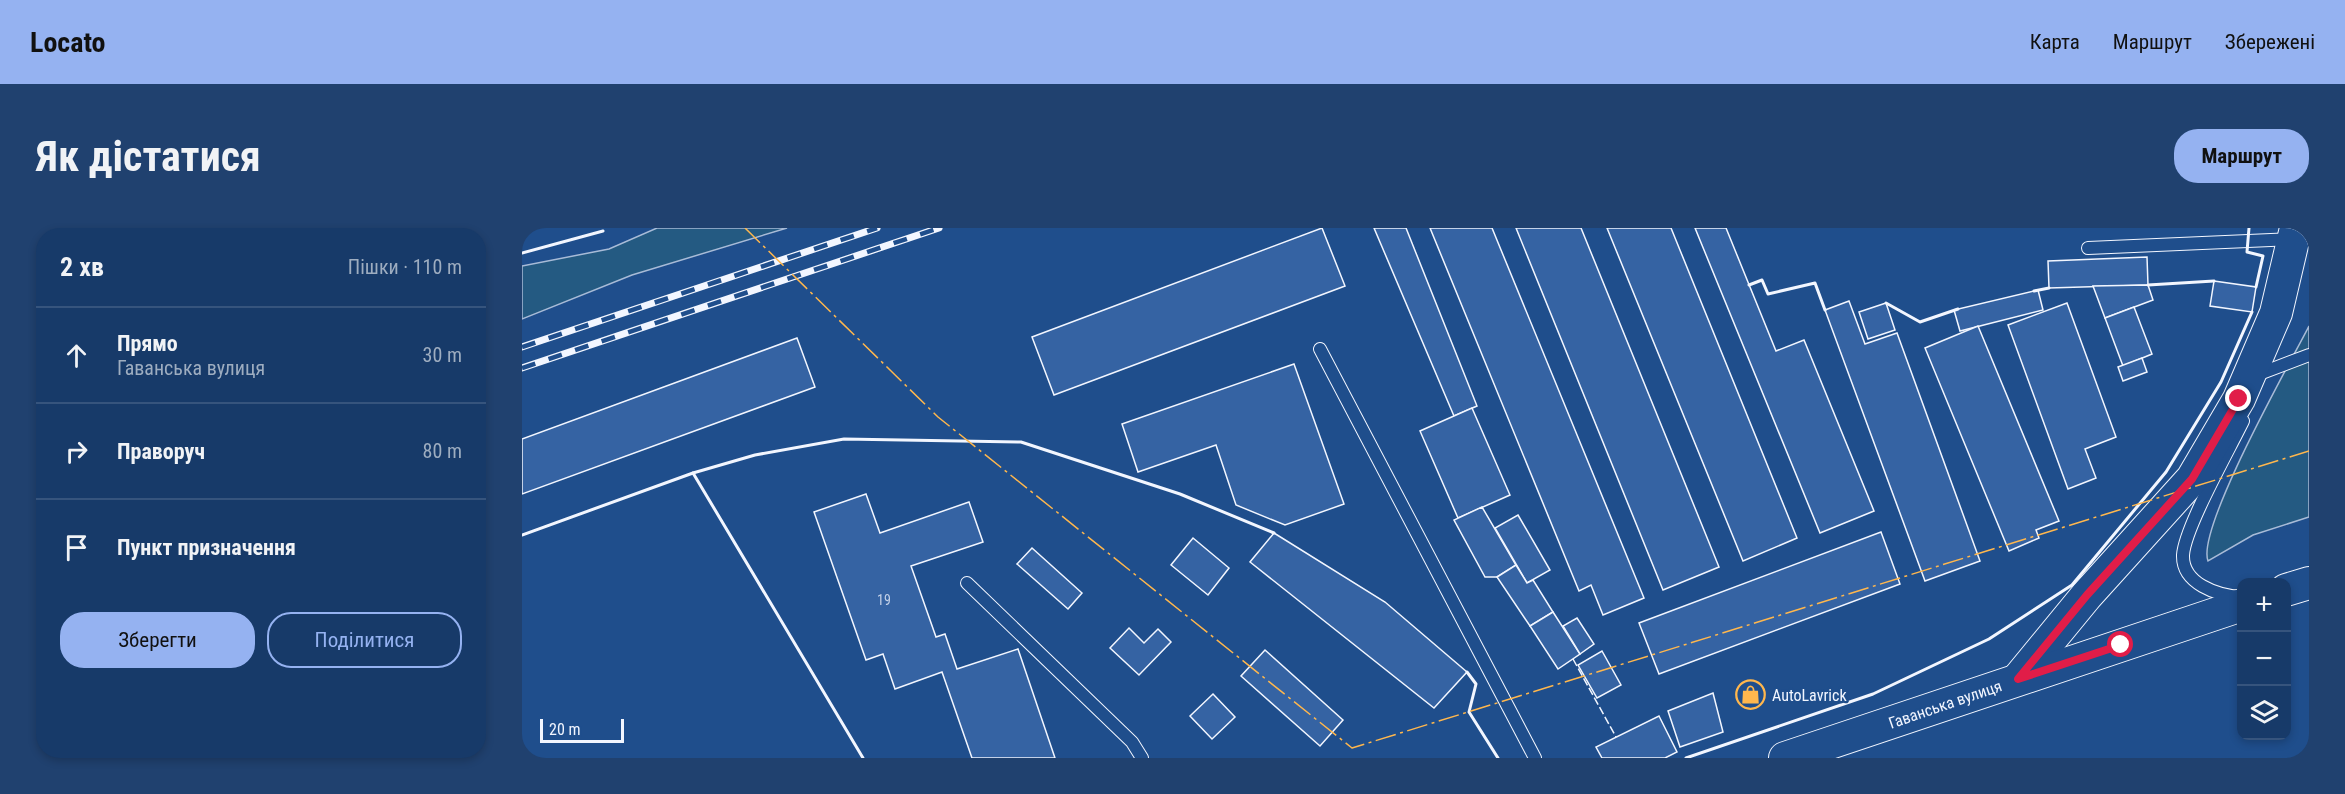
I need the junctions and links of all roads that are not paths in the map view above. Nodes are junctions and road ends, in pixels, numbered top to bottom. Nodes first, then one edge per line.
1 (2294, 233) edge
2 (2088, 248) dead end
3 (1320, 349) dead end
4 (2309, 355) edge
5 (2256, 385) junction
6 (967, 583) dead end
7 (2309, 583) edge
8 (2291, 588) edge
9 (2237, 596) edge
10 (2237, 606) edge
11 (2018, 679) junction
12 (1142, 758) edge
13 (1535, 758) edge
14 (1785, 758) edge

1 - 2 lane
1 - 5 street
3 - 13 lane
4 - 5 lane
5 - 9 lane
5 - 11 street
6 - 12 lane
7 - 8 street
10 - 11 street, Гаванська вулиця
11 - 14 street, Гаванська вулиця

